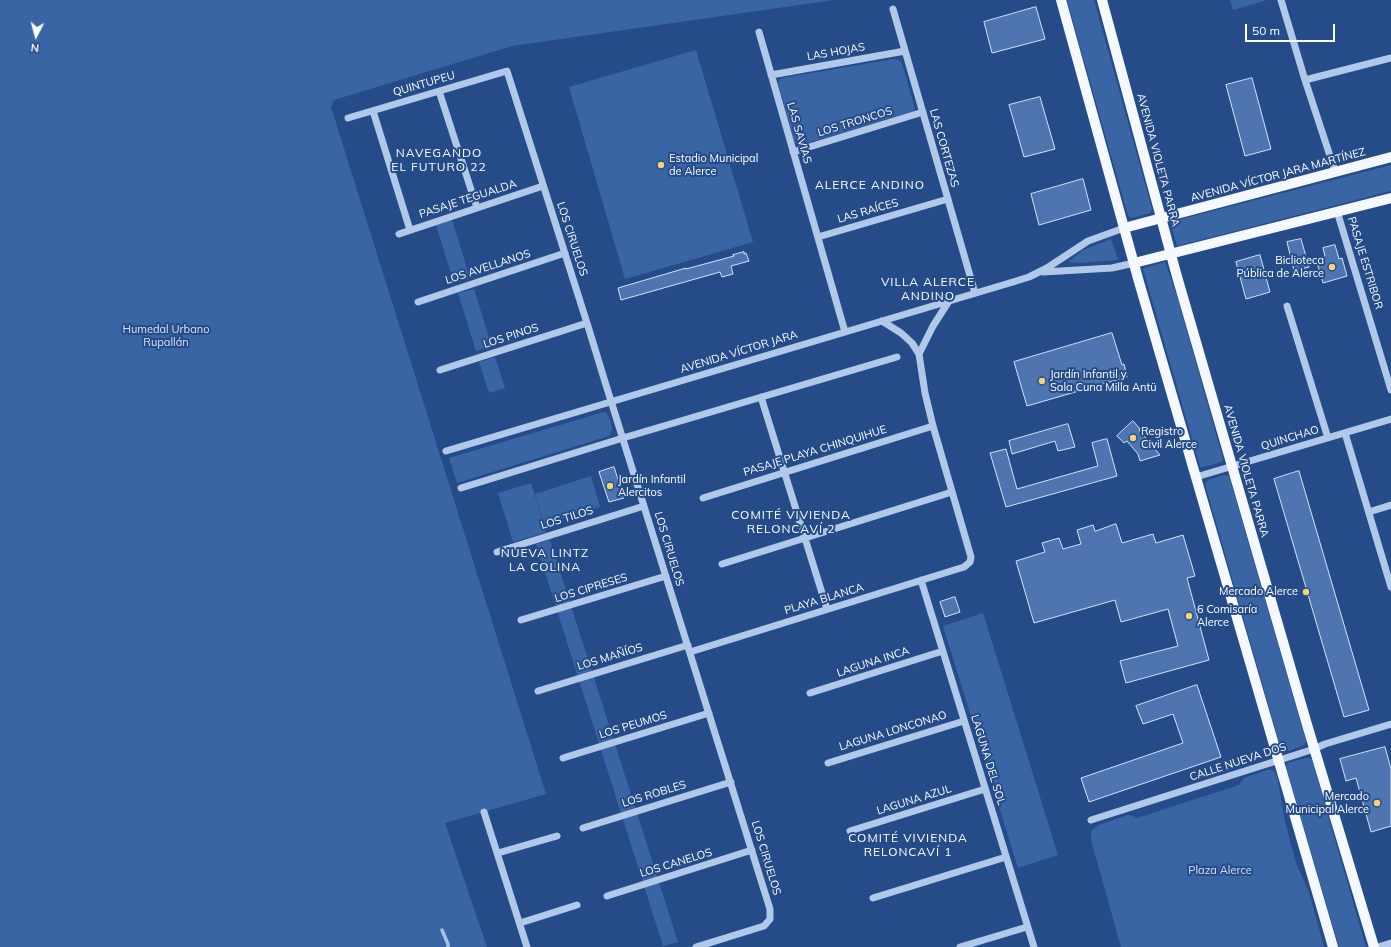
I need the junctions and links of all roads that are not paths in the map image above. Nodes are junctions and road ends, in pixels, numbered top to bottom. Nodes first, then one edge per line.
1 (1061, 0) edge
2 (1102, 0) edge
3 (1281, 0) edge
4 (893, 9) dead end
5 (759, 32) dead end
6 (905, 51) junction
7 (1391, 58) edge
8 (507, 71) joint
9 (771, 75) junction
10 (1305, 80) junction
11 (439, 91) junction
12 (374, 111) junction
13 (923, 112) junction
14 (348, 118) dead end
15 (793, 152) junction
16 (1391, 157) edge
17 (1335, 172) junction
18 (543, 186) junction
19 (1391, 198) edge
20 (948, 200) junction
21 (477, 208) junction
22 (1337, 211) junction
23 (1161, 218) junction
24 (1124, 228) junction
25 (410, 230) junction
26 (399, 234) dead end
27 (818, 237) junction
28 (565, 253) junction
29 (1171, 254) junction
30 (1134, 263) junction
31 (1039, 272) junction
32 (975, 293) junction
33 (949, 301) junction
34 (418, 302) dead end
35 (1287, 306) dead end
36 (882, 321) junction
37 (587, 323) junction
38 (845, 332) junction
39 (919, 354) junction
40 (896, 357) dead end
41 (440, 370) dead end
42 (1391, 390) edge
43 (761, 397) junction
44 (611, 402) junction
45 (1391, 420) edge
46 (933, 426) junction
47 (1345, 433) junction
48 (623, 438) junction
49 (1328, 438) junction
50 (446, 451) dead end
51 (1233, 467) junction
52 (784, 473) junction
53 (1196, 477) junction
54 (461, 488) dead end
55 (952, 492) junction
56 (703, 498) dead end
57 (1391, 505) edge
58 (644, 506) junction
59 (1369, 512) junction
60 (805, 538) junction
61 (497, 552) dead end
62 (722, 564) dead end
63 (666, 576) junction
64 (921, 580) junction
65 (1391, 587) edge
66 (827, 609) junction
67 (521, 620) dead end
68 (689, 648) junction
69 (943, 651) junction
70 (538, 690) dead end
71 (810, 693) dead end
72 (709, 713) junction
73 (964, 721) junction
74 (1391, 724) edge
75 (1314, 749) junction
76 (563, 758) dead end
77 (1278, 761) junction
78 (828, 763) dead end
79 (731, 782) junction
80 (985, 789) junction
81 (484, 812) dead end
82 (1091, 820) dead end
83 (583, 828) dead end
84 (850, 831) dead end
85 (557, 836) dead end
86 (752, 850) junction
87 (498, 854) junction
88 (1006, 857) junction
89 (607, 896) dead end
90 (873, 898) dead end
91 (577, 905) dead end
92 (520, 923) junction
93 (1027, 927) junction
94 (1391, 943) edge
95 (527, 947) edge
96 (696, 947) edge
97 (960, 947) edge
98 (1034, 947) edge
99 (1333, 947) edge
100 (1374, 947) edge
101 (1378, 947) edge

1 - 24 main road
2 - 23 main road, AVENIDA VIOLETA PARRA
3 - 10 street
4 - 6 street, LAS CORTEZAS
5 - 9 street, LAS SAVIAS
6 - 9 street, LAS HOJAS
6 - 13 street, LAS CORTEZAS
7 - 10 street
8 - 11 street, QUINTUPEU
8 - 18 street, LOS CIRUELOS
9 - 15 street, LAS SAVIAS
10 - 17 street
11 - 12 street, QUINTUPEU
11 - 21 street
12 - 14 street, QUINTUPEU
12 - 25 street
13 - 15 street, LOS TRONCOS
13 - 20 street, LAS CORTEZAS
15 - 27 street, LAS SAVIAS
16 - 17 main road, AVENIDA VÍCTOR JARA MARTÍNEZ
17 - 23 main road, AVENIDA VÍCTOR JARA MARTÍNEZ
18 - 21 street, PASAJE TEGUALDA
18 - 28 street, LOS CIRUELOS
19 - 22 main road
20 - 27 street, LAS RAÍCES
20 - 32 street, LAS CORTEZAS
21 - 25 street, PASAJE TEGUALDA
22 - 29 main road
22 - 42 street, PASAJE ESTRIBOR
23 - 24 main road, AVENIDA VÍCTOR JARA MARTÍNEZ
23 - 29 main road, AVENIDA VIOLETA PARRA
24 - 30 main road
24 - 31 street, AVENIDA VÍCTOR JARA
25 - 26 street, PASAJE TEGUALDA
27 - 38 street, LAS SAVIAS
28 - 34 street, LOS AVELLANOS
28 - 37 street, LOS CIRUELOS
29 - 30 main road
29 - 51 main road, AVENIDA VIOLETA PARRA
30 - 31 street, AVENIDA VÍCTOR JARA
30 - 53 main road
31 - 32 street, AVENIDA VÍCTOR JARA
32 - 33 street, AVENIDA VÍCTOR JARA
33 - 36 street, AVENIDA VÍCTOR JARA
33 - 39 street
35 - 49 street
36 - 38 street, AVENIDA VÍCTOR JARA
36 - 39 street
37 - 41 street, LOS PINOS
37 - 44 street, LOS CIRUELOS
38 - 44 street, AVENIDA VÍCTOR JARA
39 - 46 street
40 - 43 street
43 - 48 street
43 - 52 street
44 - 48 street, LOS CIRUELOS
44 - 50 street, AVENIDA VÍCTOR JARA
45 - 47 street, QUINCHAO
46 - 52 street, PASAJE PLAYA CHINQUIHUE
46 - 55 street
47 - 49 street, QUINCHAO
47 - 59 street
48 - 54 street
48 - 58 street, LOS CIRUELOS
49 - 51 street, QUINCHAO
51 - 53 street, QUINCHAO
51 - 75 main road, AVENIDA VIOLETA PARRA
52 - 56 street, PASAJE PLAYA CHINQUIHUE
52 - 60 street
53 - 77 main road
55 - 60 street
55 - 64 street, PLAYA BLANCA
57 - 59 street
58 - 61 street, LOS TILOS
58 - 63 street, LOS CIRUELOS
59 - 65 street
60 - 62 street
60 - 66 street
63 - 67 street, LOS CIPRESES
63 - 68 street, LOS CIRUELOS
64 - 66 street, PLAYA BLANCA
64 - 69 street, LAGUNA DEL SOL
66 - 68 street, PLAYA BLANCA
68 - 70 street, LOS MAÑÍOS
68 - 72 street, LOS CIRUELOS
69 - 71 street, LAGUNA INCA
69 - 73 street, LAGUNA DEL SOL
72 - 76 street, LOS PEUMOS
72 - 79 street, LOS CIRUELOS
73 - 78 street, LAGUNA LONCONAO
73 - 80 street, LAGUNA DEL SOL
74 - 75 street, CALLE NUEVA DOS
75 - 77 street, CALLE NUEVA DOS
75 - 100 main road, AVENIDA VIOLETA PARRA
77 - 82 street, CALLE NUEVA DOS
77 - 99 main road
79 - 83 street, LOS ROBLES
79 - 86 street, LOS CIRUELOS
80 - 84 street, LAGUNA AZUL
80 - 88 street, LAGUNA DEL SOL
81 - 87 street
85 - 87 street
86 - 89 street, LOS CANELOS
86 - 96 street, LOS CIRUELOS
87 - 92 street
88 - 90 street
88 - 93 street, LAGUNA DEL SOL
91 - 92 street
92 - 95 street
93 - 97 street
93 - 98 street, LAGUNA DEL SOL
94 - 101 street

